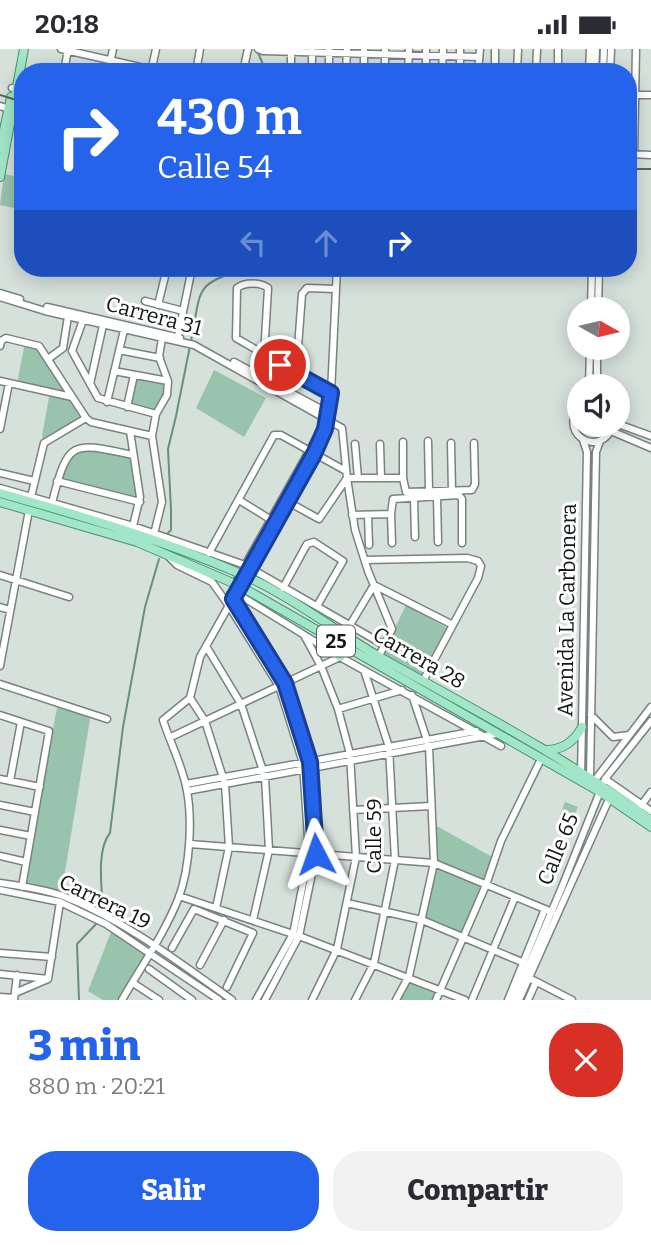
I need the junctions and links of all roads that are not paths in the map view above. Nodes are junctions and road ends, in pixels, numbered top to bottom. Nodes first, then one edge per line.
1 (113, 49) edge
2 (66, 50) edge
3 (260, 50) edge
4 (310, 51) edge
5 (329, 51) edge
6 (347, 51) edge
7 (364, 51) edge
8 (291, 52) junction
9 (385, 52) edge
10 (408, 52) edge
11 (426, 52) edge
12 (443, 52) edge
13 (460, 53) edge
14 (479, 53) edge
15 (111, 60) junction
16 (110, 63) edge
17 (122, 63) edge
18 (291, 63) edge
19 (11, 109) edge
20 (0, 149) edge
21 (0, 177) edge
22 (165, 277) edge
23 (190, 277) edge
24 (337, 277) edge
25 (592, 277) edge
26 (599, 277) edge
27 (336, 289) junction
28 (0, 295) edge
29 (591, 297) edge
30 (598, 297) edge
31 (19, 301) junction
32 (145, 301) dead end
33 (159, 305) junction
34 (183, 311) junction
35 (68, 316) junction
36 (83, 320) junction
37 (103, 325) junction
38 (124, 330) junction
39 (162, 338) junction
40 (177, 339) junction
41 (0, 347) edge
42 (119, 350) junction
43 (264, 356) junction
44 (160, 358) junction
45 (48, 359) junction
46 (114, 370) junction
47 (296, 374) junction
48 (134, 375) junction
49 (0, 381) edge
50 (168, 381) junction
51 (9, 383) junction
52 (90, 384) junction
53 (331, 393) junction
54 (72, 397) junction
55 (104, 401) junction
56 (127, 407) junction
57 (156, 414) junction
58 (327, 416) junction
59 (86, 418) junction
60 (0, 429) edge
61 (130, 431) junction
62 (630, 431) edge
63 (152, 436) junction
64 (630, 436) edge
65 (651, 436) edge
66 (581, 437) edge
67 (604, 437) edge
68 (583, 440) junction
69 (428, 441) dead end
70 (600, 441) junction
71 (403, 442) dead end
72 (451, 443) dead end
73 (474, 443) dead end
74 (355, 444) dead end
75 (380, 444) dead end
76 (651, 448) edge
77 (312, 452) junction
78 (133, 455) junction
79 (0, 473) edge
80 (346, 474) junction
81 (358, 478) junction
82 (381, 478) junction
83 (403, 478) junction
84 (34, 481) junction
85 (58, 481) junction
86 (0, 490) edge
87 (429, 491) junction
88 (452, 491) junction
89 (437, 497) junction
90 (414, 498) junction
91 (239, 500) junction
92 (285, 500) junction
93 (41, 501) junction
94 (0, 502) edge
95 (140, 502) junction
96 (29, 510) junction
97 (391, 514) junction
98 (352, 515) junction
99 (368, 515) junction
100 (273, 521) junction
101 (133, 526) junction
102 (155, 534) junction
103 (415, 537) dead end
104 (438, 542) dead end
105 (392, 543) dead end
106 (462, 543) dead end
107 (369, 545) dead end
108 (209, 553) junction
109 (168, 555) junction
110 (365, 560) junction
111 (245, 571) junction
112 (0, 575) edge
113 (16, 580) junction
114 (374, 585) junction
115 (283, 587) junction
116 (235, 591) junction
117 (69, 597) dead end
118 (227, 604) junction
119 (317, 606) junction
120 (0, 607) edge
121 (10, 610) junction
122 (350, 625) junction
123 (453, 625) junction
124 (304, 635) junction
125 (3, 637) edge
126 (334, 640) junction
127 (384, 645) junction
128 (206, 646) junction
129 (379, 656) junction
130 (340, 657) junction
131 (321, 666) junction
132 (0, 667) edge
133 (364, 670) junction
134 (424, 679) junction
135 (0, 684) edge
136 (282, 684) junction
137 (402, 690) junction
138 (412, 695) junction
139 (190, 698) junction
140 (374, 699) junction
141 (241, 704) junction
142 (651, 707) edge
143 (338, 709) junction
144 (0, 715) edge
145 (592, 715) junction
146 (107, 719) dead end
147 (205, 721) junction
148 (651, 721) edge
149 (20, 722) junction
150 (582, 727) junction
151 (476, 731) junction
152 (496, 734) junction
153 (630, 734) junction
154 (485, 736) junction
155 (171, 737) junction
156 (428, 743) junction
157 (501, 746) dead end
158 (389, 750) junction
159 (351, 757) junction
160 (541, 758) junction
161 (307, 766) junction
162 (264, 773) junction
163 (581, 777) junction
164 (0, 779) edge
165 (10, 781) junction
166 (224, 781) junction
167 (599, 783) junction
168 (40, 787) junction
169 (186, 788) junction
170 (651, 792) edge
171 (611, 795) junction
172 (0, 805) edge
173 (431, 806) junction
174 (640, 807) junction
175 (393, 808) junction
176 (353, 810) junction
177 (651, 811) edge
178 (35, 812) junction
179 (651, 820) edge
180 (651, 827) edge
181 (0, 830) edge
182 (31, 836) junction
183 (190, 844) junction
184 (229, 847) junction
185 (269, 850) junction
186 (313, 854) junction
187 (0, 856) edge
188 (356, 857) junction
189 (395, 860) junction
190 (26, 862) junction
191 (434, 863) junction
192 (0, 883) edge
193 (486, 885) junction
194 (22, 887) junction
195 (0, 890) edge
196 (179, 896) junction
197 (515, 897) junction
198 (60, 902) junction
199 (347, 903) junction
200 (216, 908) junction
201 (386, 911) junction
202 (549, 911) junction
203 (227, 912) junction
204 (93, 914) junction
205 (422, 919) junction
206 (253, 920) junction
207 (224, 921) junction
208 (296, 935) junction
209 (464, 937) junction
210 (152, 948) junction
211 (173, 948) dead end
212 (337, 949) junction
213 (493, 950) junction
214 (0, 953) edge
215 (52, 957) junction
216 (374, 963) junction
217 (526, 964) junction
218 (201, 965) dead end
219 (149, 969) dead end
220 (0, 974) edge
221 (16, 975) junction
222 (409, 976) junction
223 (529, 978) junction
224 (48, 979) junction
225 (536, 982) junction
226 (202, 983) junction
227 (136, 985) dead end
228 (227, 987) dead end
229 (440, 990) junction
230 (0, 997) edge
231 (14, 997) edge
232 (559, 997) edge
233 (187, 998) edge
234 (316, 999) edge
235 (122, 1000) edge
236 (159, 1000) edge
237 (219, 1000) edge
238 (232, 1000) edge
239 (256, 1000) edge
240 (265, 1000) edge
241 (355, 1000) edge
242 (396, 1000) edge
243 (436, 1000) edge
244 (465, 1000) edge
245 (472, 1000) edge
246 (508, 1000) edge
247 (514, 1000) edge
248 (519, 1000) edge
249 (528, 1000) edge
250 (572, 1000) edge

1 - 15 street
2 - 15 street
3 - 8 street
4 - 5 street
4 - 8 street
5 - 6 street
6 - 7 street
7 - 9 street
8 - 18 street
9 - 10 street
10 - 11 street
11 - 12 street
12 - 13 street
13 - 14 street
15 - 16 street
15 - 17 street
19 - 20 main road
19 - 21 main road
22 - 33 street
23 - 34 street
24 - 27 street
25 - 29 street
26 - 30 street
27 - 47 street
27 - 53 street
28 - 31 street, Carrera 31
31 - 35 street, Carrera 31
31 - 40 street, Carrera 31
32 - 33 street
33 - 34 street
34 - 40 street
35 - 36 street, Carrera 31
35 - 45 street
36 - 37 street, Carrera 31
36 - 52 street
37 - 38 street, Carrera 31
37 - 52 street
38 - 39 street, Carrera 31
38 - 42 street
39 - 40 street, Carrera 31
39 - 44 street
40 - 58 street, Carrera 31
41 - 45 street
42 - 44 street
42 - 46 street
43 - 43 street
43 - 47 street
44 - 50 street
45 - 54 street
46 - 48 street
46 - 55 street
47 - 53 street
48 - 50 street
48 - 56 street
49 - 51 street
50 - 57 street
51 - 54 street
51 - 60 street
52 - 55 street
53 - 58 street
54 - 59 street
55 - 56 street
56 - 57 street
57 - 63 street
58 - 77 street
58 - 80 street
59 - 61 street
59 - 84 street
61 - 63 street
61 - 78 street
62 - 65 street
63 - 102 street
64 - 76 street
66 - 68 street, Avenida La Carbonera
67 - 70 street
68 - 70 street
68 - 150 street, Avenida La Carbonera
69 - 87 street
70 - 145 street, Avenida La Carbonera
71 - 83 street
72 - 88 street
73 - 88 street
74 - 81 street
75 - 82 street
77 - 80 street
77 - 91 street
77 - 92 street
78 - 85 street
78 - 95 street
79 - 84 street
80 - 81 street
80 - 92 street
80 - 98 street
81 - 82 street
82 - 83 street
83 - 87 street
84 - 93 street
85 - 93 street
85 - 95 street
86 - 93 main road, Carrera 28 / 25
86 - 93 street, Carrera 28
87 - 88 street
89 - 90 street
89 - 104 street
89 - 106 street
90 - 97 street
90 - 103 street
91 - 100 street
91 - 108 street
92 - 100 street
93 - 101 street, Carrera 28
93 - 111 main road, Carrera 28 / 25
94 - 96 main road, Carrera 28 / 25
95 - 101 street
96 - 109 main road, Carrera 28 / 25
96 - 113 street
97 - 99 street
97 - 105 street
98 - 99 street
98 - 110 street
99 - 107 street
100 - 111 street
101 - 102 street, Carrera 28
102 - 108 street, Carrera 28
108 - 111 street, Carrera 28
109 - 116 main road, Carrera 28 / 25
109 - 118 street
110 - 114 street
110 - 123 street
111 - 115 street, Carrera 28
111 - 116 street
111 - 129 main road, Carrera 28 / 25
112 - 113 street
113 - 117 street
113 - 121 street
114 - 122 street
114 - 123 street
114 - 127 street
115 - 119 street, Carrera 28
115 - 119 street
116 - 118 street
116 - 124 street, Carrera 28
116 - 126 main road, Carrera 28 / 25
116 - 136 street
118 - 128 street
118 - 136 street
119 - 122 street, Carrera 28
120 - 121 street
121 - 125 street
122 - 127 street, Carrera 28
123 - 134 street
124 - 130 street, Carrera 28
124 - 131 street
125 - 132 street
126 - 130 main road
126 - 152 main road, Carrera 28 / 25
127 - 129 street
128 - 139 street
128 - 141 street
129 - 134 main road, Carrera 28 / 25
130 - 131 street
130 - 133 street, Carrera 28
131 - 136 street
131 - 143 street
133 - 137 street, Carrera 28
133 - 140 street, Calle 59
134 - 160 main road, Carrera 28 / 25
135 - 146 street
136 - 141 street
136 - 161 street
137 - 138 street, Carrera 28
137 - 140 street
138 - 151 street, Carrera 28
138 - 156 street
139 - 147 street
139 - 155 street
140 - 143 street
140 - 158 street, Calle 59
141 - 147 street
141 - 162 street
142 - 153 street, Calle 65
143 - 159 street
144 - 149 street
145 - 153 street
145 - 167 street, Avenida La Carbonera
147 - 155 street
147 - 166 street
148 - 167 street, Calle 65
149 - 165 street
149 - 168 street
150 - 160 main road
150 - 163 street, Avenida La Carbonera
151 - 154 street, Carrera 28
151 - 156 street
152 - 154 street
152 - 160 main road, Carrera 28 / 25
153 - 167 street, Calle 65
154 - 156 street
154 - 157 street, Carrera 28
155 - 169 street
156 - 158 street
156 - 173 street
158 - 159 street
158 - 175 street, Calle 59
159 - 161 street
159 - 176 street
160 - 163 main road, Carrera 28 / 25
160 - 193 street
161 - 162 street
161 - 186 street
162 - 166 street
162 - 185 street
163 - 167 main road, Carrera 28 / 25
163 - 167 main road, Carrera 28 / 25
164 - 165 street
165 - 168 street
166 - 169 street
166 - 184 street
167 - 171 main road, Carrera 28 / 25
167 - 174 street
167 - 202 street, Calle 65
168 - 178 street
169 - 183 street
170 - 174 street
171 - 174 main road, Carrera 28 / 25
171 - 180 main road, Carrera 28 / 25
171 - 223 street, Calle 65
172 - 178 street
173 - 175 street
173 - 191 street
174 - 177 street
174 - 179 main road, Carrera 28 / 25
175 - 176 street
175 - 189 street, Calle 59
176 - 188 street
178 - 182 street
181 - 182 street
182 - 190 street
183 - 184 street
183 - 196 street
184 - 185 street
184 - 200 street
185 - 186 street
185 - 206 street
186 - 188 street
186 - 208 street
187 - 190 street
188 - 189 street
188 - 199 street
189 - 191 street
189 - 201 street, Calle 59
190 - 194 street
191 - 193 street
191 - 205 street
192 - 194 street, Carrera 19
193 - 197 street
193 - 209 street
194 - 204 street, Carrera 19
195 - 198 street, Carrera 19
196 - 200 street
196 - 210 street
197 - 202 street
197 - 213 street
198 - 204 street, Carrera 19
198 - 215 street
199 - 201 street
199 - 212 street
200 - 203 street
201 - 205 street
201 - 216 street, Calle 59
202 - 217 street, Calle 65
203 - 206 street
203 - 207 street
204 - 210 street, Carrera 19
205 - 209 street
205 - 222 street
206 - 208 street
207 - 211 street
207 - 218 street
207 - 228 street
208 - 212 street
208 - 239 street
208 - 240 street
209 - 213 street
209 - 229 street
210 - 226 street, Carrera 19
210 - 235 street
212 - 216 street
212 - 234 street
213 - 217 street
213 - 245 street
214 - 215 street
215 - 224 street
216 - 222 street
216 - 241 street, Calle 59
217 - 246 street
217 - 247 street, Calle 65
219 - 233 street
220 - 221 street
221 - 224 street
221 - 231 street
222 - 229 street
222 - 242 street
223 - 225 street
223 - 248 street, Calle 65
224 - 231 street
225 - 232 street
225 - 249 street
226 - 233 street
226 - 237 street
226 - 238 street
227 - 236 street
229 - 243 street
229 - 244 street
230 - 231 street
232 - 250 street

